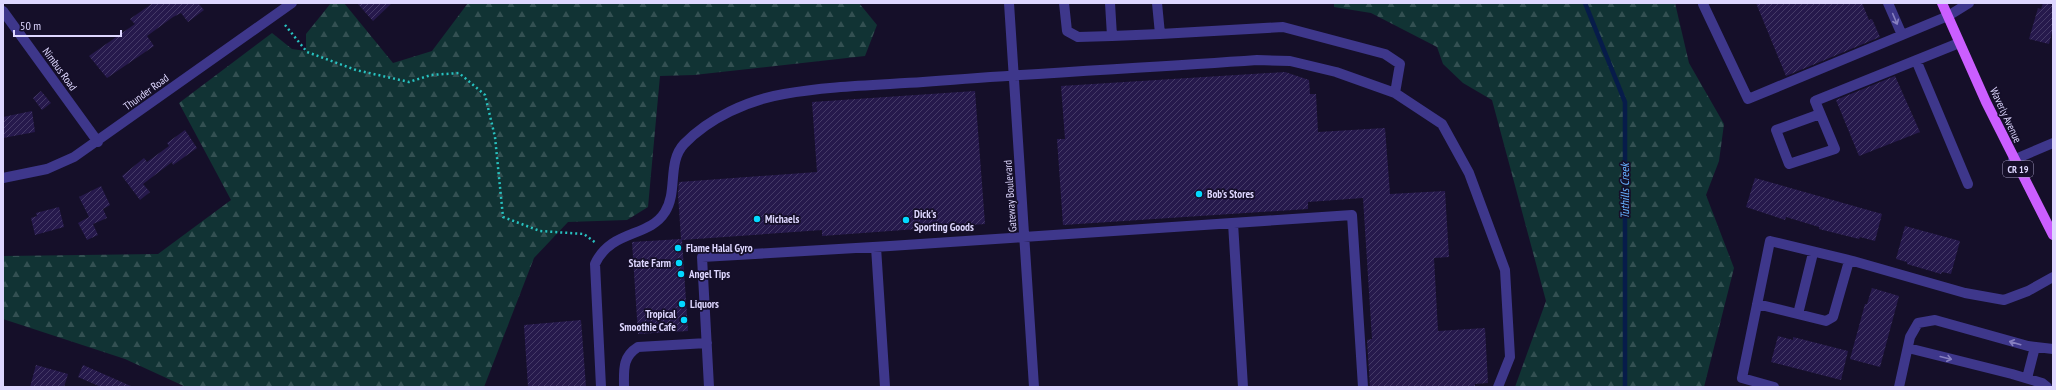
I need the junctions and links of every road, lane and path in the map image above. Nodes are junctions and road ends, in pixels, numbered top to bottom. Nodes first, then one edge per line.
1 (292, 3) edge
2 (1009, 3) edge
3 (1064, 3) edge
4 (1110, 3) edge
5 (1157, 3) edge
6 (1888, 3) edge
7 (1942, 3) edge
8 (1969, 3) edge
9 (1703, 4) edge
10 (3, 10) edge
11 (1948, 16) junction
12 (285, 24) dead end
13 (1160, 34) junction
14 (1902, 35) junction
15 (1112, 36) junction
16 (1959, 43) junction
17 (1916, 60) junction
18 (1013, 76) junction
19 (1395, 92) junction
20 (1820, 114) junction
21 (98, 142) junction
22 (2053, 143) edge
23 (2013, 160) junction
24 (3, 178) edge
25 (1968, 184) dead end
26 (1233, 223) junction
27 (2053, 235) edge
28 (1024, 237) junction
29 (876, 247) junction
30 (605, 249) junction
31 (1813, 253) junction
32 (1849, 260) junction
33 (2053, 277) edge
34 (1757, 304) junction
35 (1798, 314) junction
36 (707, 343) junction
37 (2035, 347) junction
38 (1908, 348) junction
39 (2053, 349) edge
40 (2027, 378) junction
41 (601, 387) edge
42 (624, 387) edge
43 (709, 387) edge
44 (885, 387) edge
45 (1034, 387) edge
46 (1243, 387) edge
47 (1363, 387) edge
48 (1498, 387) edge
49 (1774, 387) edge
50 (1899, 387) edge
51 (2048, 387) edge

1 - 21 street, Thunder Road
2 - 18 street, Gateway Boulevard
3 - 15 street
4 - 15 street
5 - 13 street
6 -> 14 street
7 - 11 main road, Waverly Avenue / CR 19
8 - 11 street
9 - 14 street
10 - 21 street, Nimbus Road
11 - 14 street
11 - 16 main road, Waverly Avenue / CR 19
12 - 30 path
13 - 15 street
13 - 19 street
16 - 17 street
16 - 23 main road, Waverly Avenue / CR 19
17 - 20 street
17 - 25 street
18 - 19 street
18 - 28 street, Gateway Boulevard
18 - 30 street
19 - 48 street
20 - 20 street
21 - 24 street, Thunder Road
22 - 23 street
23 - 27 main road, Waverly Avenue / CR 19
26 - 28 street
26 - 46 street
26 - 47 street
28 - 29 street
28 - 45 street, Gateway Boulevard
29 - 36 street
29 - 44 street
30 - 41 street
31 - 32 street
31 - 34 street
31 - 35 street
32 - 33 street
32 - 35 street
34 - 35 street
34 - 49 street
36 - 42 street
36 - 43 street
37 -> 38 street
37 - 39 street
37 - 40 street
38 -> 40 street
38 - 50 street
40 - 51 street

